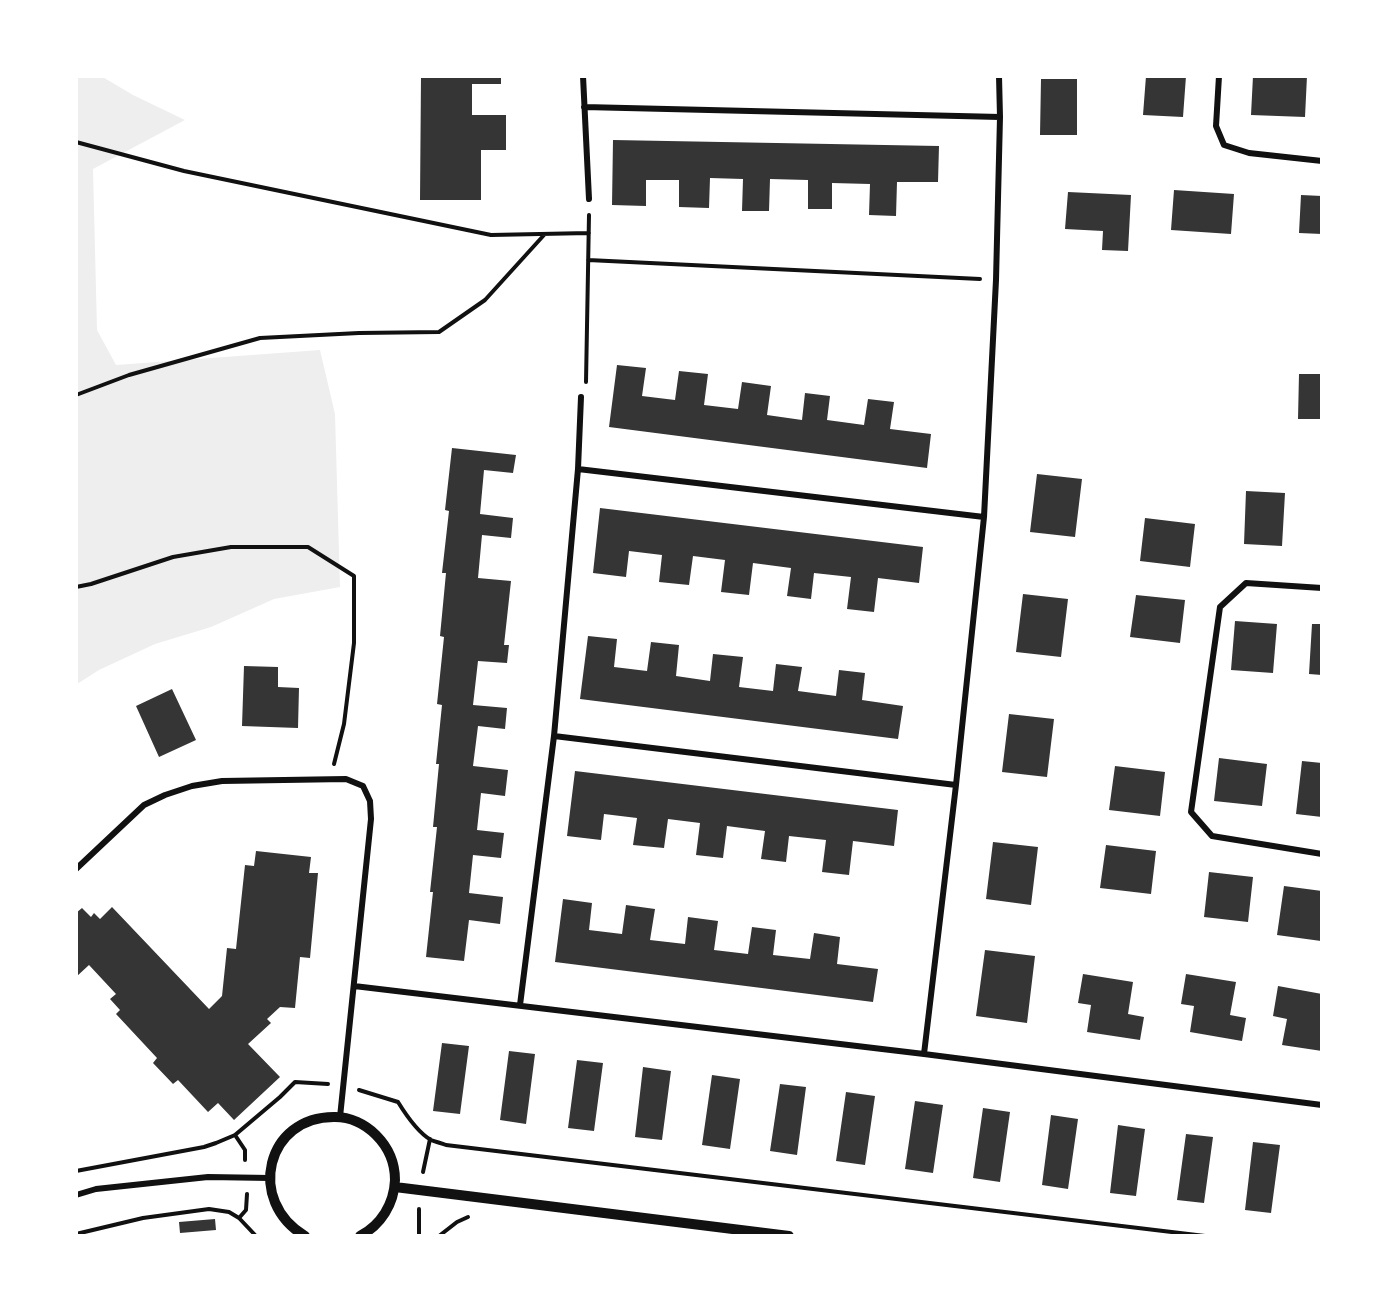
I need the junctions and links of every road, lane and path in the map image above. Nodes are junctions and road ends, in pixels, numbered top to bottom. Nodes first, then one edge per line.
1 (582, 76) edge
2 (999, 76) edge
3 (1219, 76) edge
4 (584, 107) junction
5 (1000, 117) junction
6 (76, 142) edge
7 (1322, 161) edge
8 (589, 199) joint
9 (589, 233) junction
10 (545, 234) junction
11 (588, 260) junction
12 (996, 280) junction
13 (76, 395) edge
14 (582, 397) joint
15 (578, 469) junction
16 (984, 517) junction
17 (76, 587) edge
18 (1322, 588) edge
19 (554, 736) junction
20 (330, 779) junction
21 (956, 785) junction
22 (1322, 854) edge
23 (76, 868) edge
24 (354, 986) junction
25 (520, 1005) junction
26 (924, 1054) junction
27 (343, 1086) junction
28 (1322, 1105) edge
29 (340, 1117) junction
30 (76, 1171) edge
31 (270, 1178) junction
32 (394, 1187) junction
33 (76, 1195) edge
34 (76, 1234) edge
35 (256, 1236) edge
36 (305, 1236) edge
37 (360, 1236) edge
38 (789, 1236) edge
39 (1205, 1236) edge

1 - 4 street
2 - 5 street
3 - 7 street
4 - 5 street
4 - 8 street
5 - 12 street
6 - 10 path
8 - 9 path
9 - 10 path
9 - 11 path
10 - 13 path
11 - 12 path
11 - 14 path
12 - 16 street
14 - 15 street
15 - 16 street
15 - 19 street
16 - 21 street
17 - 20 path
18 - 22 street
19 - 21 street
19 - 25 street
20 - 23 street
20 - 24 street
21 - 26 street
24 - 25 street
24 - 27 street
25 - 26 street
26 - 28 street
27 - 29 street
27 - 30 path
27 - 39 path
29 - 31 street
29 - 32 street
31 - 33 street
31 - 36 street
32 - 37 street
32 - 38 street
34 - 35 path

